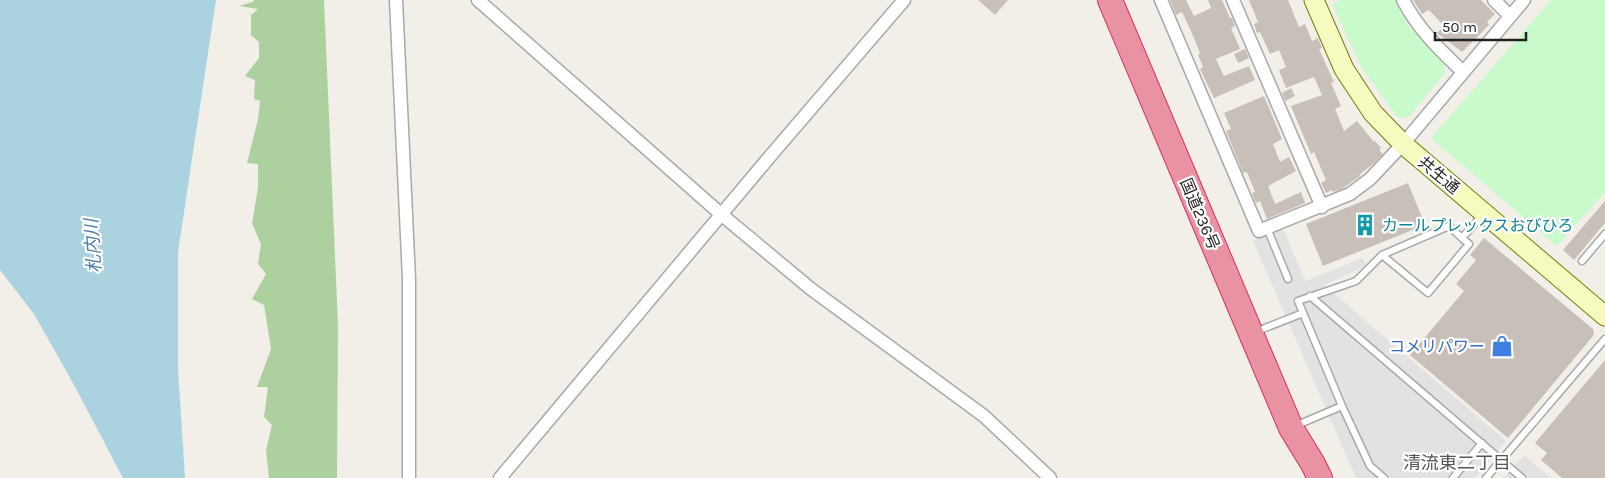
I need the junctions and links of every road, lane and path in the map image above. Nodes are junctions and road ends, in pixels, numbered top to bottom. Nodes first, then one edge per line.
1 (396, 0) edge
2 (478, 0) edge
3 (904, 0) edge
4 (1110, 0) edge
5 (1161, 0) edge
6 (1233, 0) edge
7 (1314, 0) edge
8 (1403, 0) edge
9 (1494, 0) edge
10 (1524, 0) edge
11 (1510, 16) junction
12 (1463, 72) junction
13 (1403, 144) junction
14 (1322, 207) junction
15 (1484, 213) junction
16 (722, 215) junction
17 (1268, 228) junction
18 (1605, 234) edge
19 (1462, 238) junction
20 (1382, 255) junction
21 (1582, 261) dead end
22 (1288, 279) dead end
23 (1310, 296) junction
24 (1303, 313) junction
25 (1605, 316) edge
26 (1251, 333) junction
27 (1605, 339) edge
28 (1342, 406) junction
29 (1291, 428) junction
30 (1482, 443) junction
31 (1502, 460) junction
32 (409, 478) edge
33 (500, 478) edge
34 (1050, 478) edge
35 (1304, 478) edge
36 (1320, 478) edge
37 (1384, 478) edge
38 (1453, 478) edge
39 (1486, 478) edge
40 (1522, 478) edge

1 - 32 street
2 - 16 street
3 - 16 street
4 - 26 highway, 国道236号
5 - 17 street
6 - 14 street
7 - 13 street, 共生通
8 - 12 street
9 - 11 street
10 - 11 street
11 - 12 street
12 - 13 street
13 - 14 street
13 - 15 street, 共生通
14 - 17 street
15 - 19 lane
15 - 25 street, 共生通
16 - 33 street
16 - 34 street
17 - 22 lane
18 - 21 lane
19 - 20 lane
19 - 20 lane
20 - 23 lane
23 - 24 lane
23 - 30 lane
24 - 26 lane
24 - 28 lane
26 - 29 highway, 国道236号
27 - 31 lane
28 - 29 lane
28 - 37 lane
29 - 35 highway, 国道236号
29 - 36 highway, 国道236号
30 - 31 lane
30 - 38 lane
31 - 39 lane
31 - 40 lane

